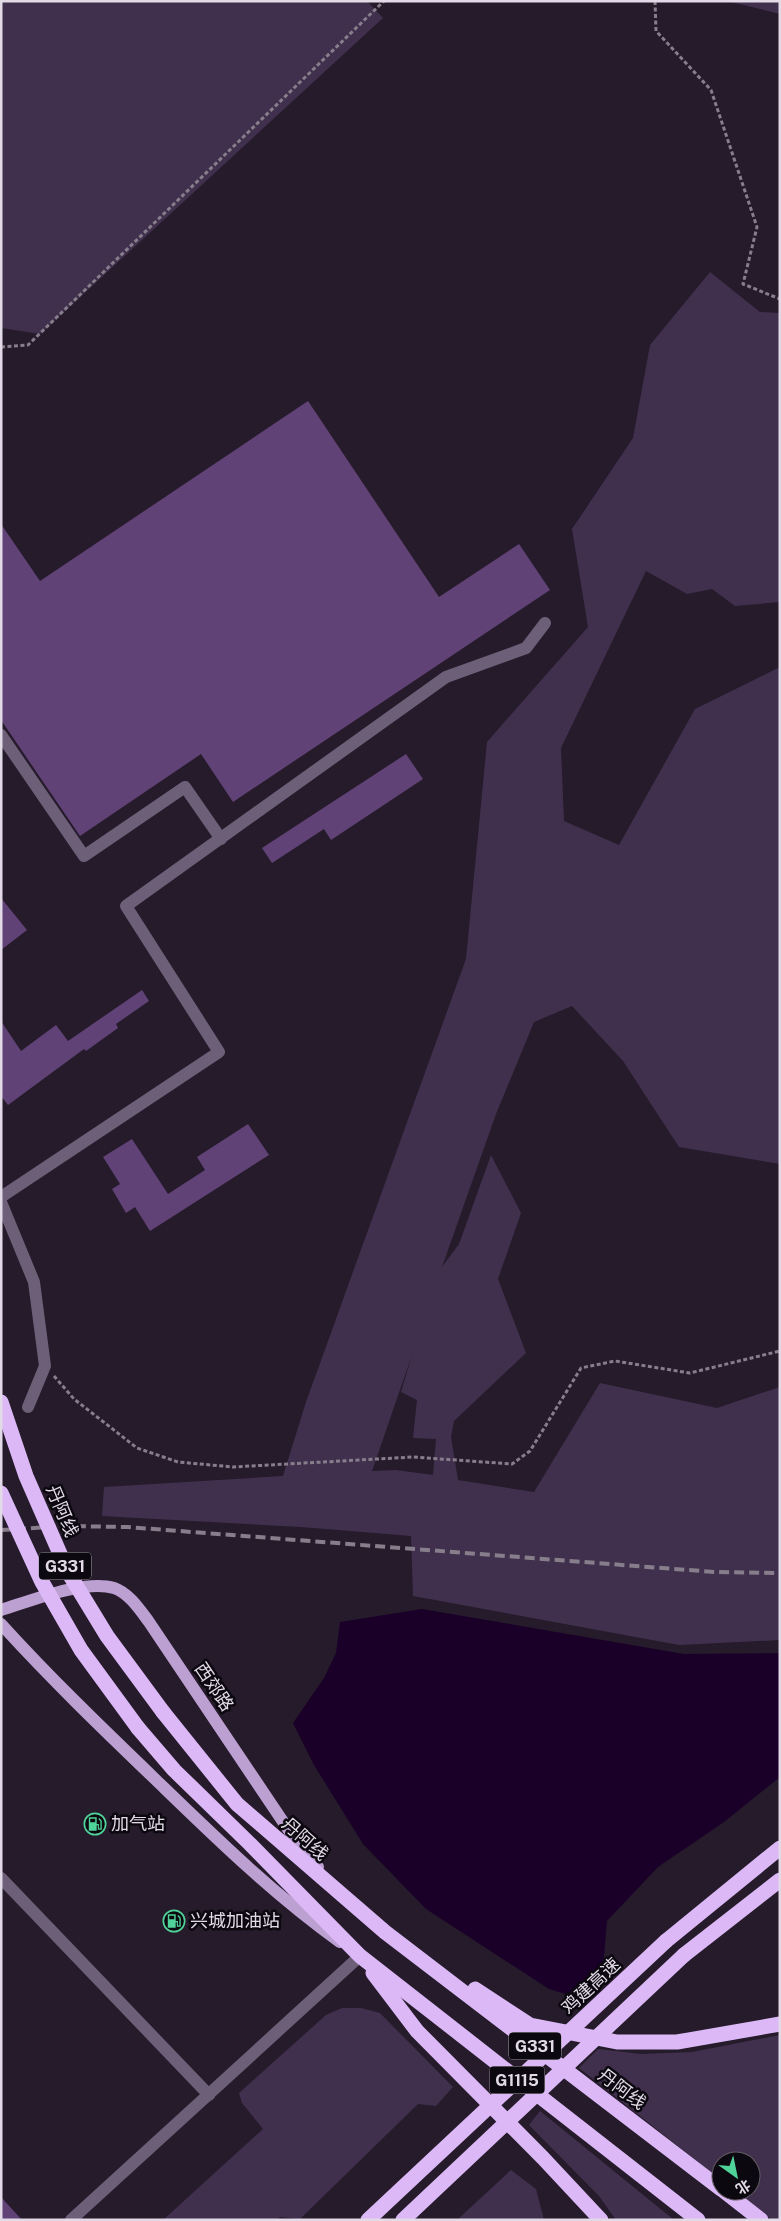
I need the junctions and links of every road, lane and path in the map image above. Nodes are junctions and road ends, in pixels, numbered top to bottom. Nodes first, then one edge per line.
1 (384, 1) edge
2 (655, 1) edge
3 (780, 299) edge
4 (1, 347) edge
5 (545, 623) dead end
6 (1, 735) edge
7 (221, 838) junction
8 (1, 1197) edge
9 (1, 1202) edge
10 (780, 1351) edge
11 (45, 1366) junction
12 (1, 1402) edge
13 (28, 1407) dead end
14 (1, 1493) edge
15 (1, 1610) edge
16 (1, 1624) edge
17 (780, 1848) edge
18 (1, 1878) edge
19 (780, 1880) edge
20 (350, 1902) junction
21 (385, 1932) junction
22 (360, 1956) junction
23 (780, 2024) edge
24 (210, 2094) junction
25 (711, 2182) edge
26 (736, 2201) edge
27 (72, 2220) edge
28 (368, 2220) edge
29 (403, 2220) edge
30 (601, 2220) edge
31 (698, 2220) edge
32 (761, 2220) edge

1 - 4 path
2 - 3 path
5 - 7 street
6 - 7 street
7 - 8 street
9 - 11 street
10 - 11 path
11 - 13 street
12 - 20 highway, 丹阿线 / G331, bridge
14 - 22 highway, G331, bridge
15 - 20 main road, 西郊路
16 - 22 main road
17 - 28 highway, 鸡建高速 / G1115, bridge
18 - 24 street
19 - 29 highway, G1115, bridge
20 - 21 highway, 丹阿线 / G331
21 - 23 highway
21 - 25 highway, 丹阿线 / G331
22 - 24 street
22 - 30 highway
22 - 31 highway, G331
24 - 27 street
26 - 32 highway, 丹阿线 / G331

